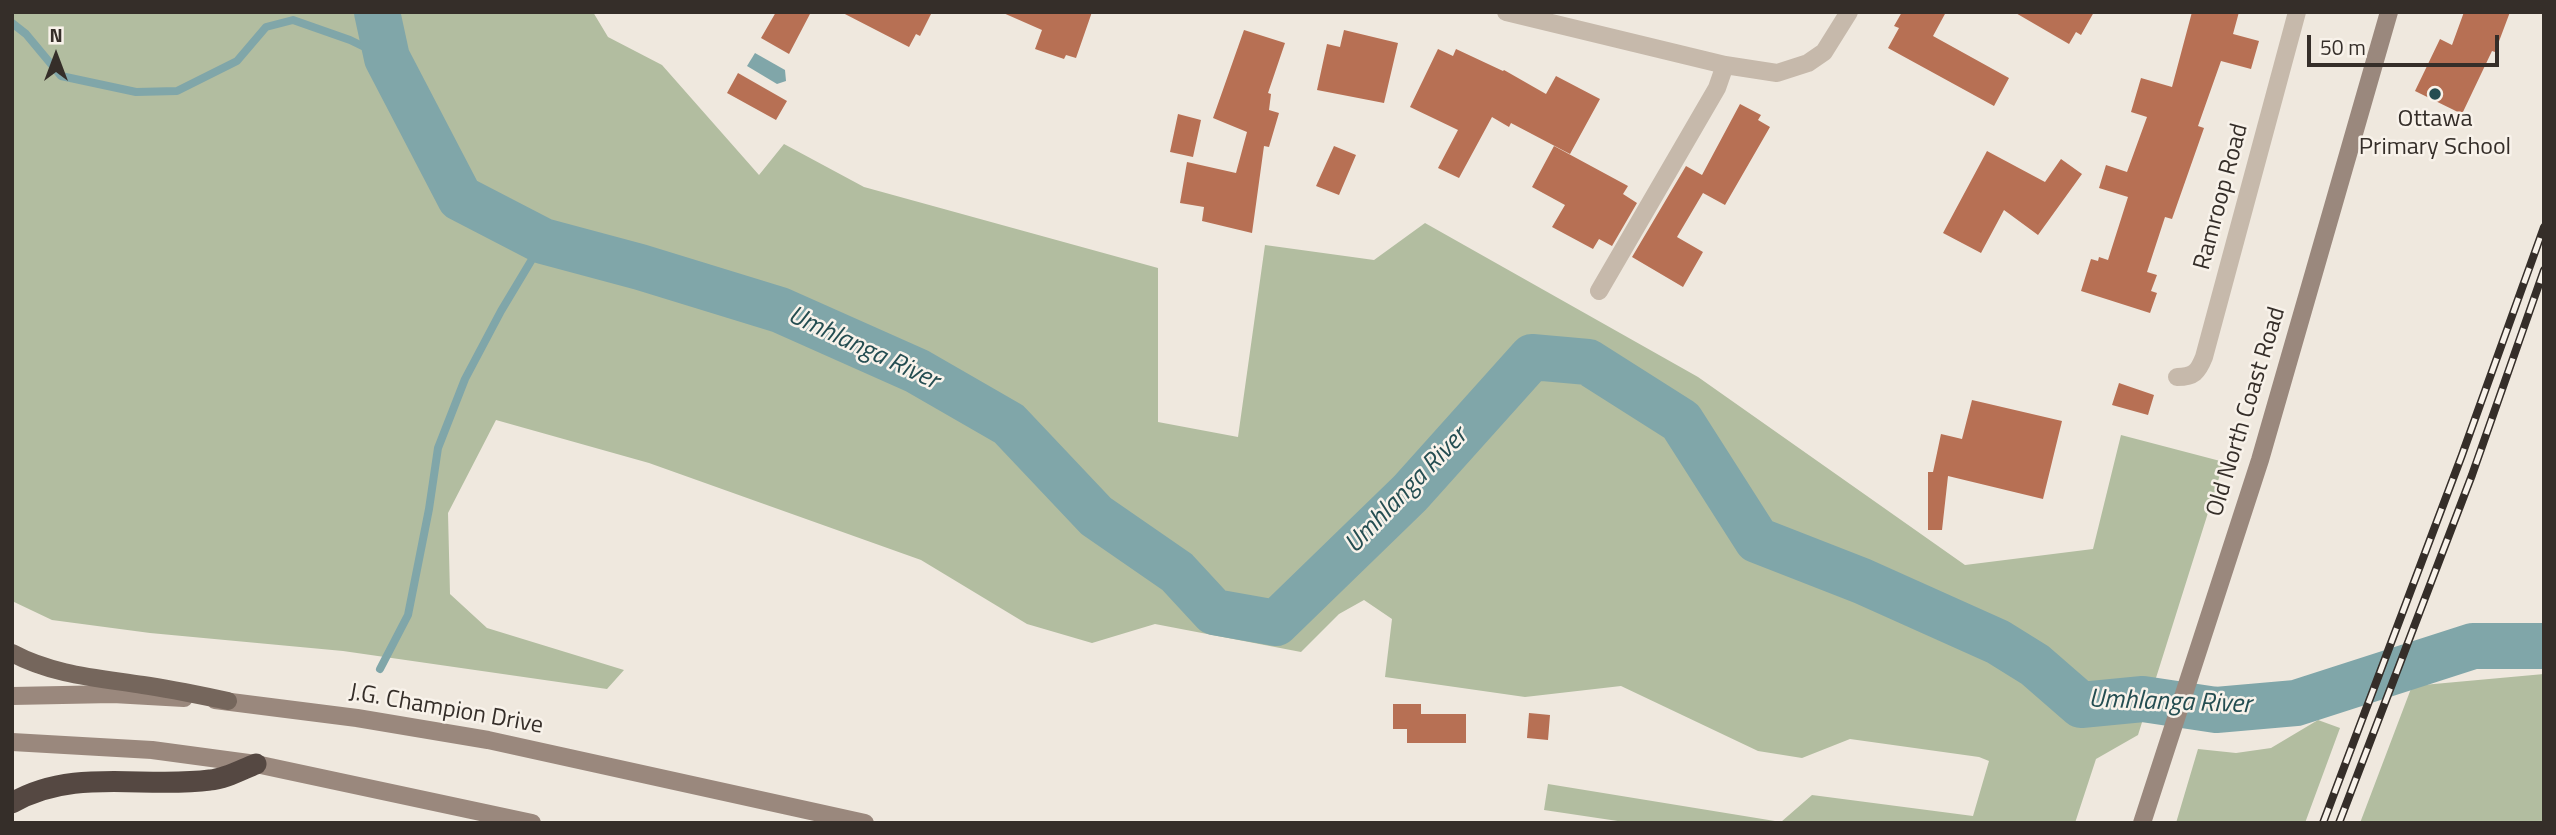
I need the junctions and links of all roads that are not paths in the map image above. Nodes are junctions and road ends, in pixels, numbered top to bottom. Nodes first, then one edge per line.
1 (1506, 12) edge
2 (1849, 12) edge
3 (2297, 12) edge
4 (2389, 12) edge
5 (1725, 65) junction
6 (1599, 291) dead end
7 (2177, 377) dead end
8 (12, 653) edge
9 (12, 696) edge
10 (228, 701) junction
11 (12, 742) edge
12 (256, 764) junction
13 (12, 803) edge
14 (532, 823) edge
15 (865, 823) edge
16 (2142, 823) edge

1 - 5 street
2 - 5 street
3 - 7 street, Ramroop Road
4 - 16 street, Old North Coast Road
5 - 6 street
8 - 10 main road
9 - 10 street, J.G. Champion Drive
10 - 15 street, J.G. Champion Drive
11 - 12 street
12 - 13 highway
12 - 14 street

